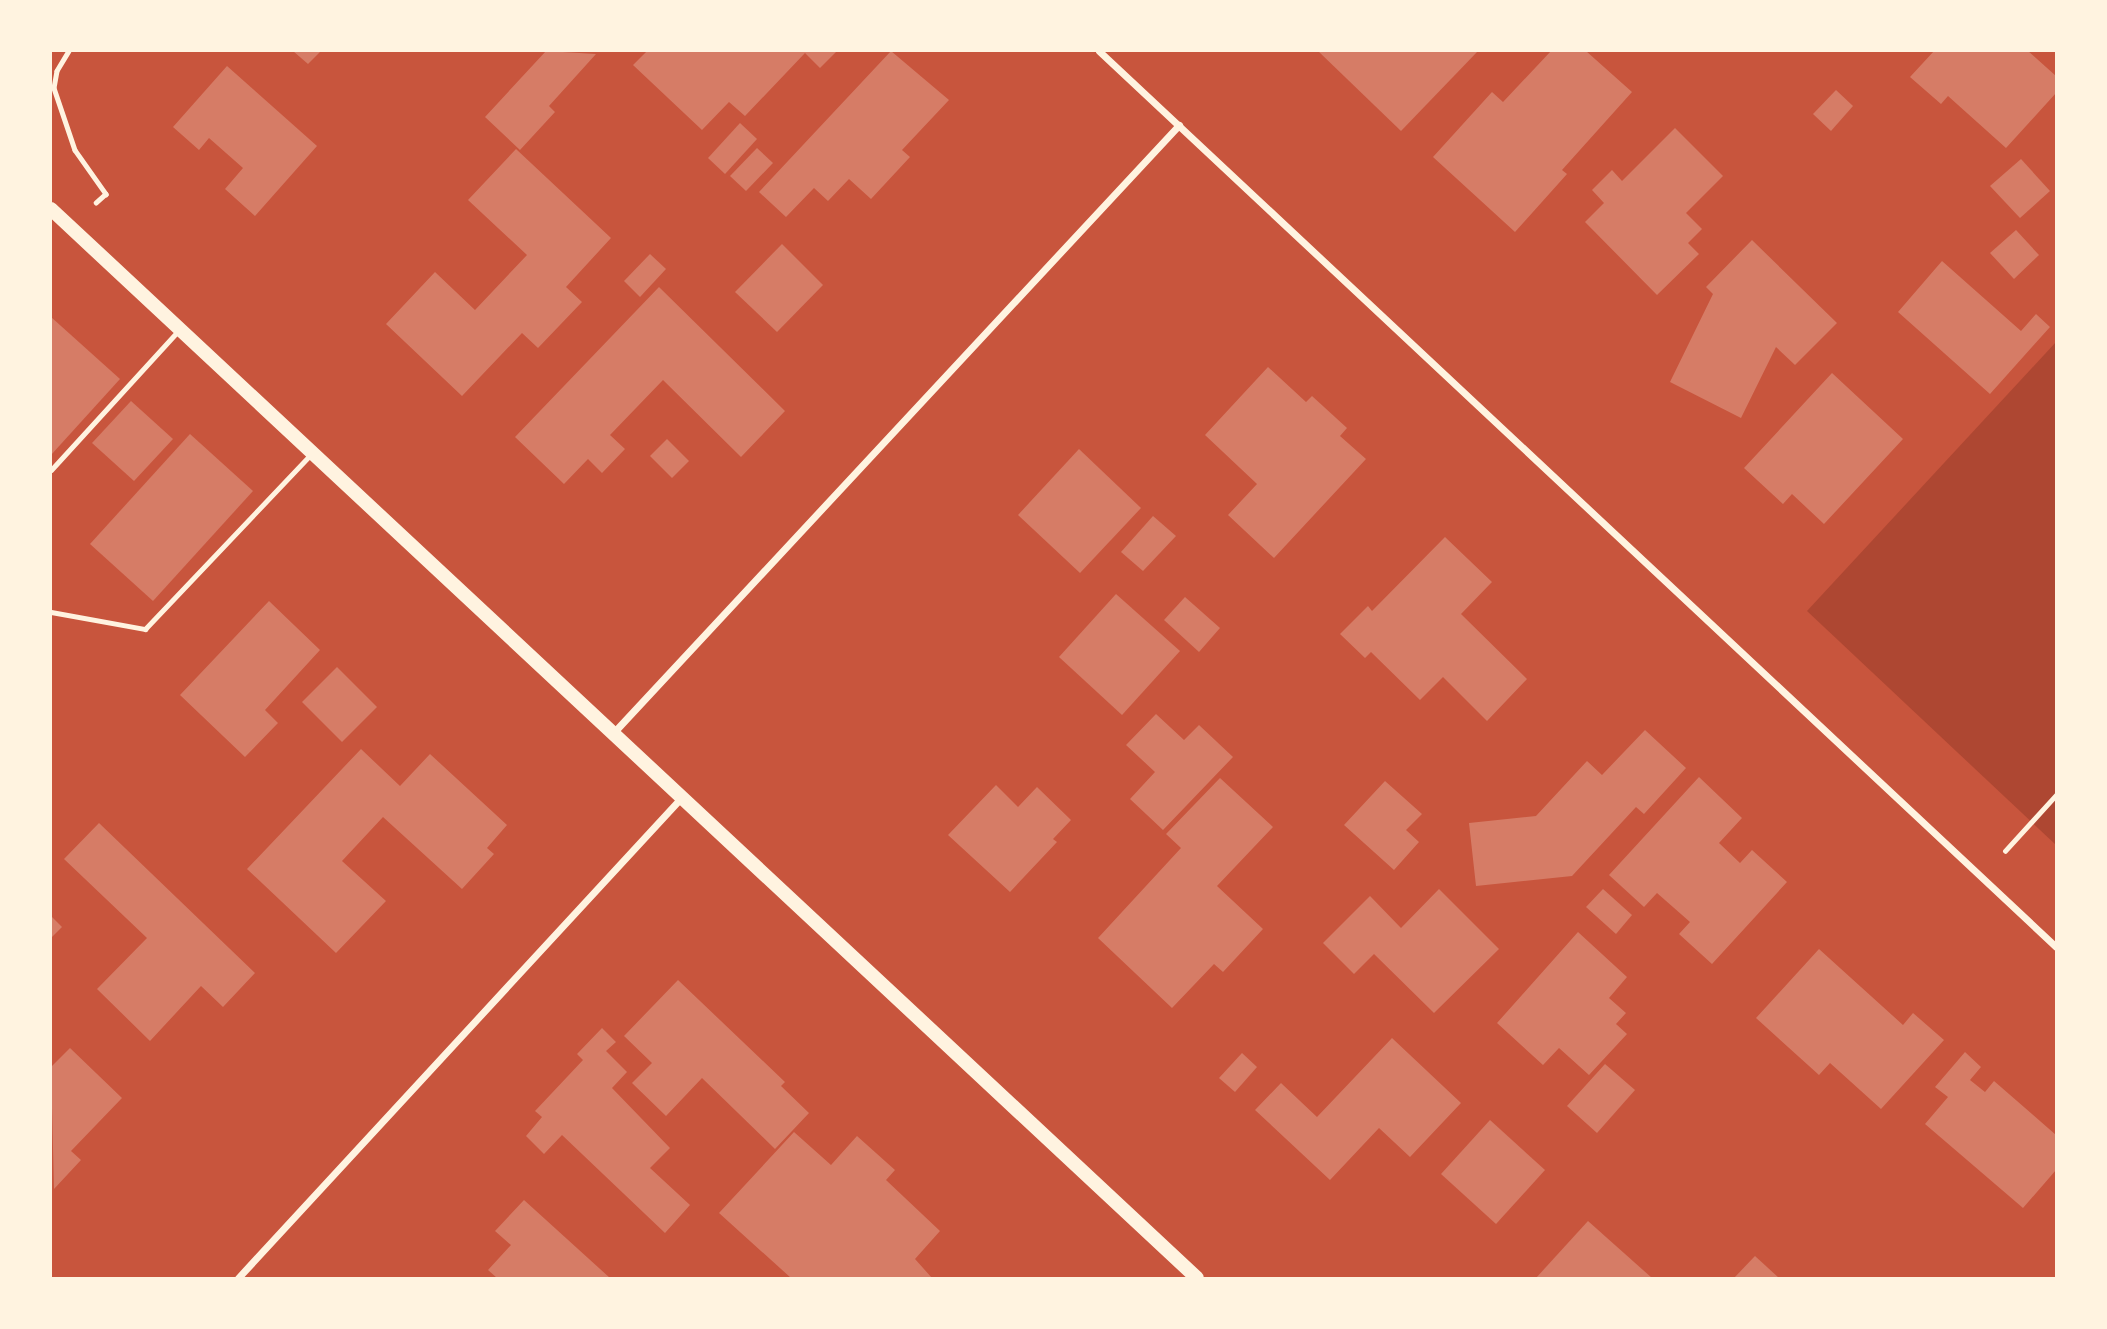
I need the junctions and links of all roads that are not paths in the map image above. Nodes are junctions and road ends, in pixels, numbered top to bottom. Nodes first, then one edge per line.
1 (1099, 51) edge
2 (1179, 125) junction
3 (51, 209) edge
4 (181, 328) junction
5 (315, 451) junction
6 (51, 470) edge
7 (51, 612) edge
8 (615, 731) junction
9 (682, 796) junction
10 (2056, 947) edge
11 (238, 1278) edge
12 (1197, 1278) edge

1 - 2 street
2 - 8 street
2 - 10 street
3 - 4 main road
4 - 5 main road
4 - 6 lane
5 - 7 lane
5 - 8 main road
8 - 9 main road
9 - 11 street
9 - 12 main road

